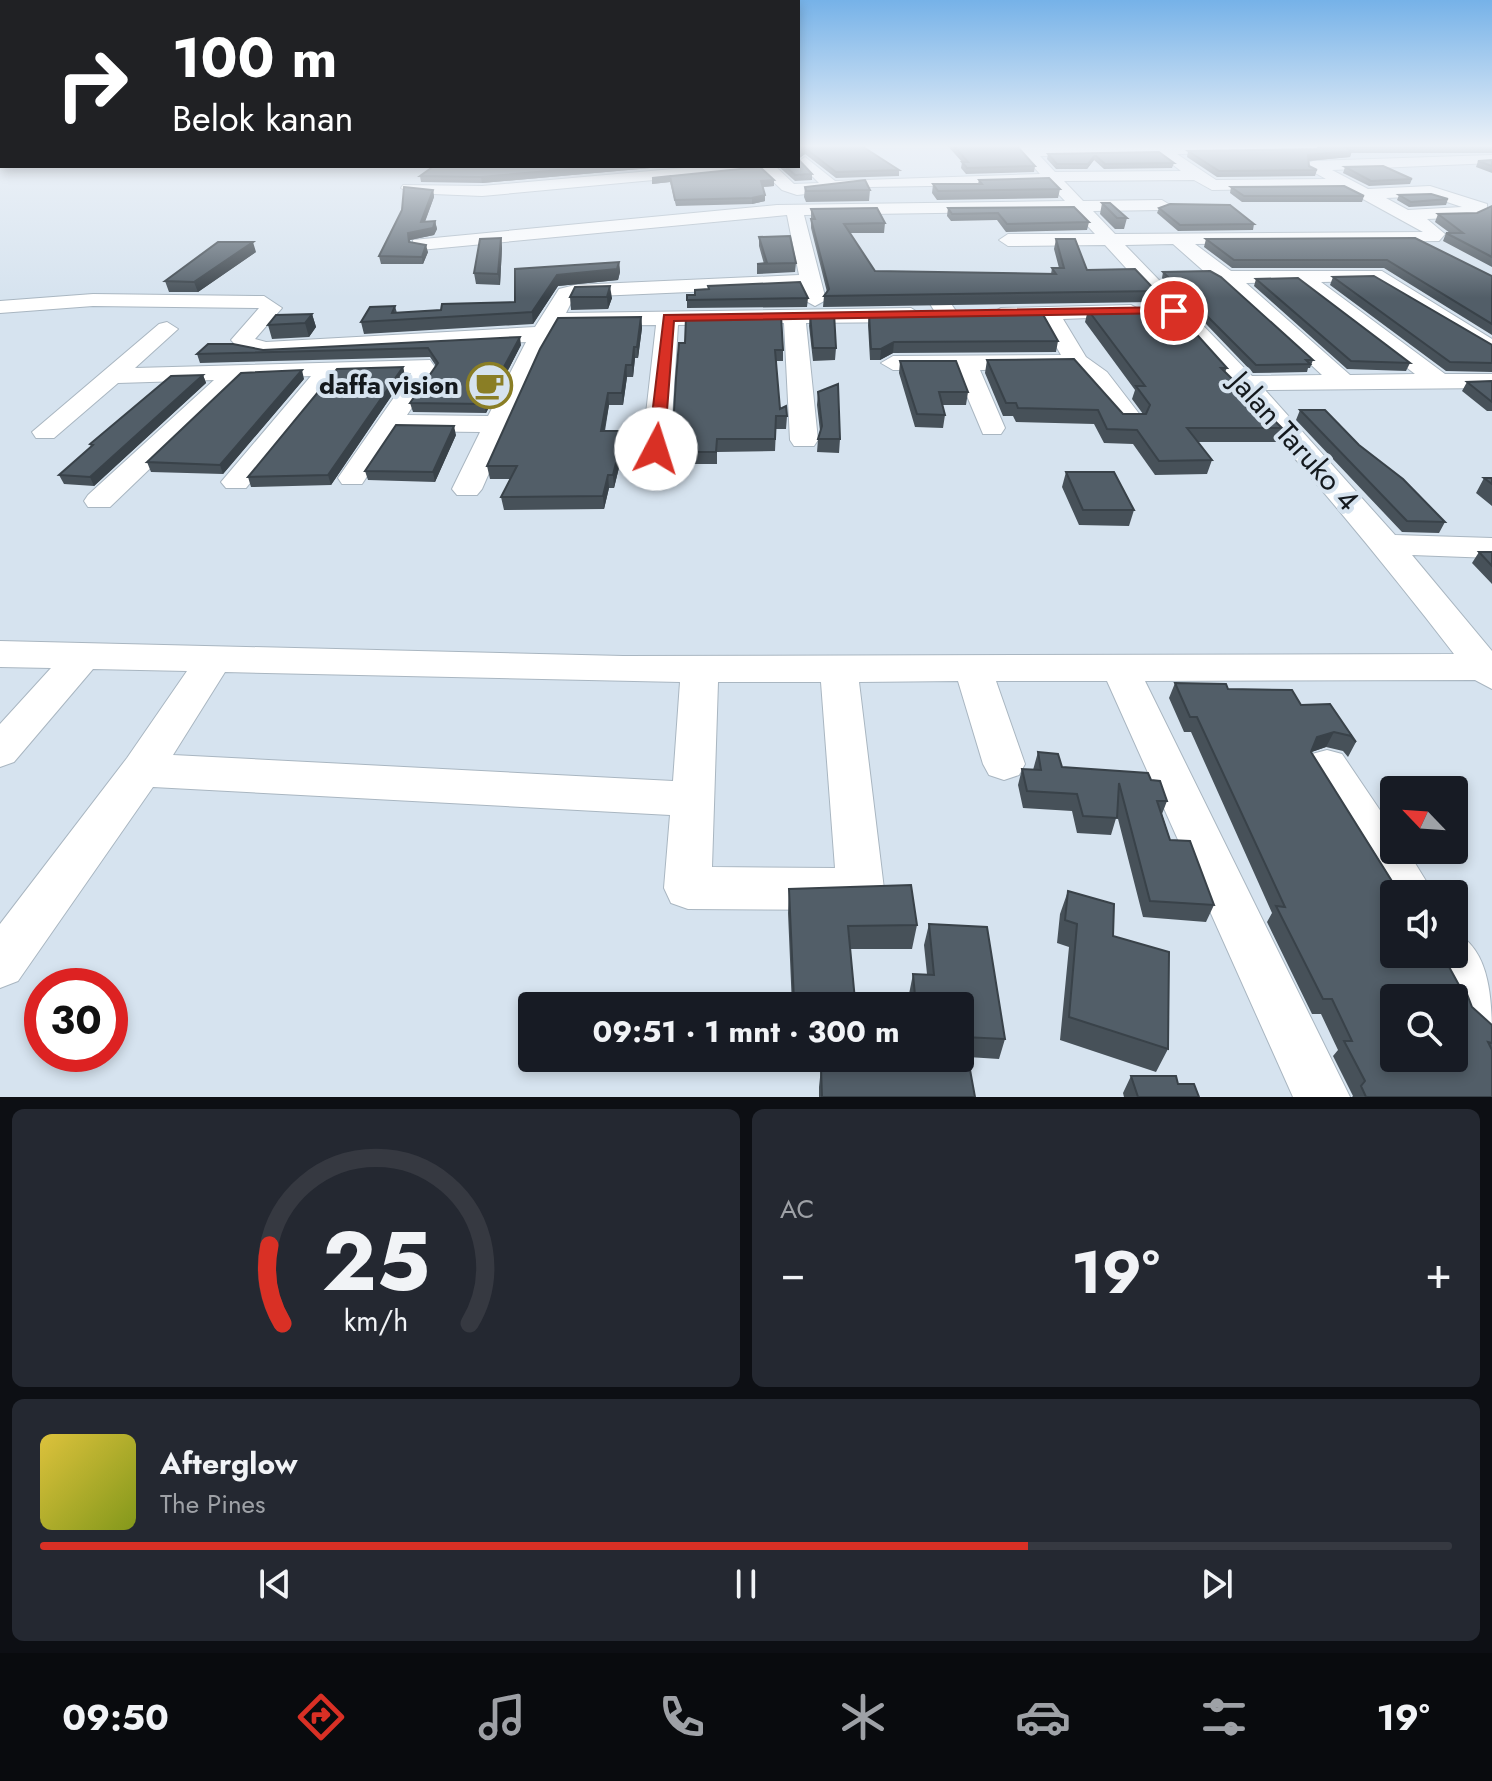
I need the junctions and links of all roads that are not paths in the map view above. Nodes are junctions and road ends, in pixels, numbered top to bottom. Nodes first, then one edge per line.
1 (1068, 196) edge
2 (1352, 196) edge
3 (1381, 196) edge
4 (1446, 196) edge
5 (1354, 199) junction
6 (1162, 205) edge
7 (1076, 206) junction
8 (794, 210) junction
9 (1458, 213) junction
10 (1401, 215) junction
11 (1492, 228) edge
12 (1415, 237) junction
13 (1110, 239) junction
14 (1178, 239) junction
15 (1008, 240) dead end
16 (420, 244) edge
17 (1444, 254) edge
18 (1228, 277) junction
19 (1303, 278) junction
20 (811, 281) junction
21 (932, 291) edge
22 (0, 307) edge
23 (1174, 311) junction
24 (1048, 313) junction
25 (948, 315) junction
26 (806, 316) junction
27 (668, 318) junction
28 (546, 327) junction
29 (167, 329) dead end
30 (1492, 349) edge
31 (965, 362) junction
32 (1077, 362) junction
33 (893, 363) dead end
34 (331, 368) junction
35 (235, 373) junction
36 (114, 376) junction
37 (1492, 381) edge
38 (1344, 382) junction
39 (1440, 382) junction
40 (1245, 383) junction
41 (1131, 420) edge
42 (390, 423) junction
43 (495, 424) junction
44 (992, 428) dead end
45 (45, 432) dead end
46 (804, 440) dead end
47 (656, 449) dead end
48 (352, 478) dead end
49 (236, 482) dead end
50 (467, 489) dead end
51 (99, 501) dead end
52 (1386, 544) junction
53 (1492, 548) edge
54 (0, 654) edge
55 (83, 656) junction
56 (215, 659) junction
57 (973, 668) junction
58 (1120, 668) junction
59 (700, 669) junction
60 (839, 669) junction
61 (1488, 672) edge
62 (0, 751) edge
63 (1004, 764) dead end
64 (1327, 766) dead end
65 (142, 770) junction
66 (693, 799) junction
67 (1401, 880) edge
68 (0, 964) edge
69 (1459, 968) edge
70 (1492, 1019) edge
71 (1322, 1097) edge

1 - 7 street, Jalan Taruko 4
2 - 5 street
3 - 5 street
4 - 9 street
5 - 10 street
6 - 7 street
7 - 8 street
7 - 13 street, Jalan Taruko 4
8 - 16 street
8 - 20 street
9 - 10 street
9 - 11 street
10 - 12 street
12 - 14 street
12 - 17 street
13 - 14 street
13 - 15 street
13 - 23 street, Jalan Taruko 4
14 - 18 street
18 - 19 street
18 - 38 street
19 - 30 street
19 - 39 street
20 - 26 street
20 - 28 street
21 - 25 street
22 - 28 street
23 - 24 street
23 - 40 street, Jalan Taruko 4
24 - 25 street
24 - 32 street
25 - 26 street
26 - 27 street
26 - 46 street
27 - 28 street
27 - 47 street
28 - 43 street
29 - 36 street
31 - 32 street
31 - 33 street
31 - 44 street
32 - 41 street
34 - 35 street
34 - 42 street
34 - 49 street
35 - 36 street
35 - 51 street
36 - 45 street
37 - 39 street
38 - 39 street
38 - 40 street
40 - 52 street, Jalan Taruko 4
42 - 43 street
42 - 48 street
43 - 50 street
52 - 53 street
52 - 61 street, Jalan Taruko 4
54 - 55 street
55 - 56 street
55 - 62 street
56 - 59 street
56 - 65 street
57 - 58 street
57 - 60 street
57 - 63 street
58 - 61 street
58 - 71 street
59 - 60 street
59 - 66 street
60 - 66 street
64 - 67 street
65 - 66 street
65 - 68 street
69 - 70 street

